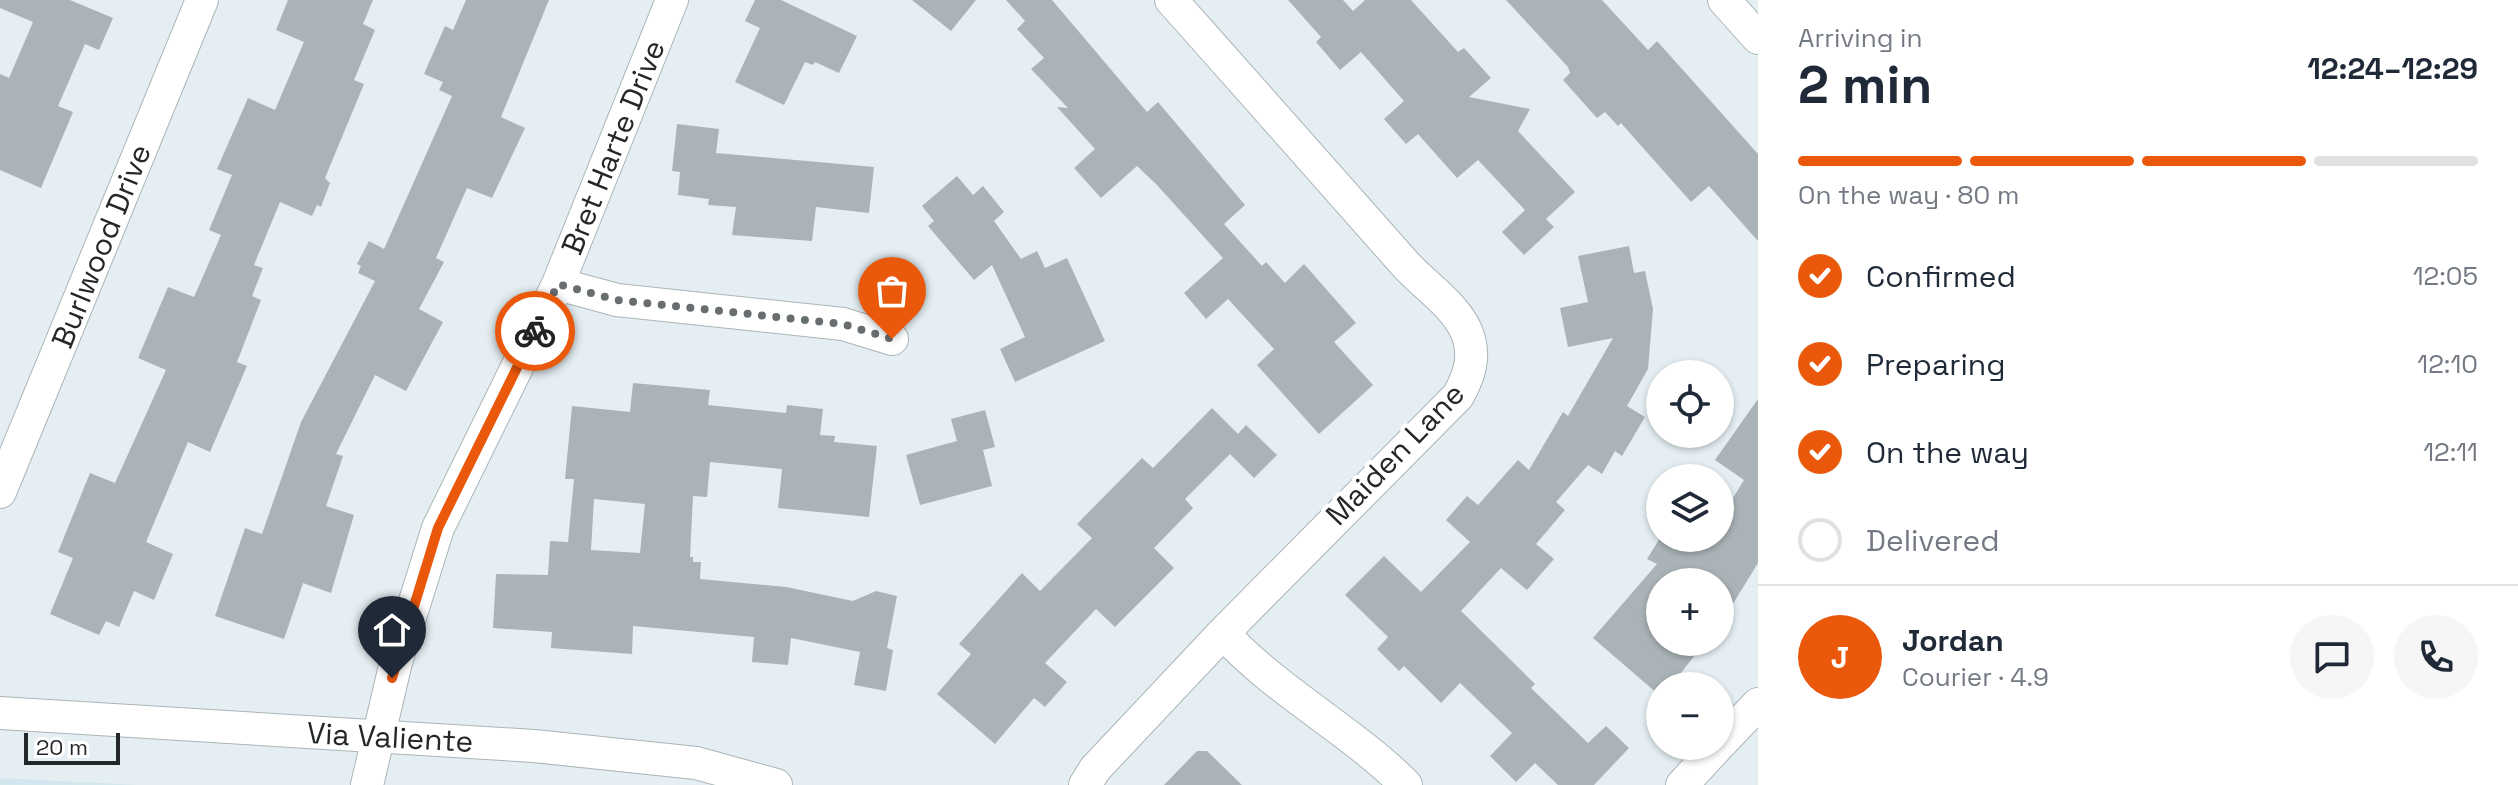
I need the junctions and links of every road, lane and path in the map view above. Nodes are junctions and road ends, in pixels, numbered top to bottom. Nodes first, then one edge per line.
1 (202, 0) edge
2 (672, 0) edge
3 (1171, 0) edge
4 (1724, 0) edge
5 (1758, 38) edge
6 (558, 284) junction
7 (892, 339) dead end
8 (0, 492) edge
9 (1223, 633) junction
10 (1758, 704) edge
11 (0, 713) edge
12 (1734, 729) edge
13 (378, 737) junction
14 (1705, 760) edge
15 (367, 785) edge
16 (776, 785) edge
17 (1085, 785) edge
18 (1406, 785) edge
19 (1682, 785) edge

1 - 8 street, Burlwood Drive
2 - 6 street, Bret Harte Drive
3 - 9 street, Maiden Lane
4 - 5 street
6 - 7 street
6 - 13 street, Bret Harte Drive
9 - 17 street, Maiden Lane
9 - 18 street
10 - 12 street
11 - 13 street, Via Valiente
13 - 15 street, Bret Harte Drive
13 - 16 street, Via Valiente
14 - 19 street

